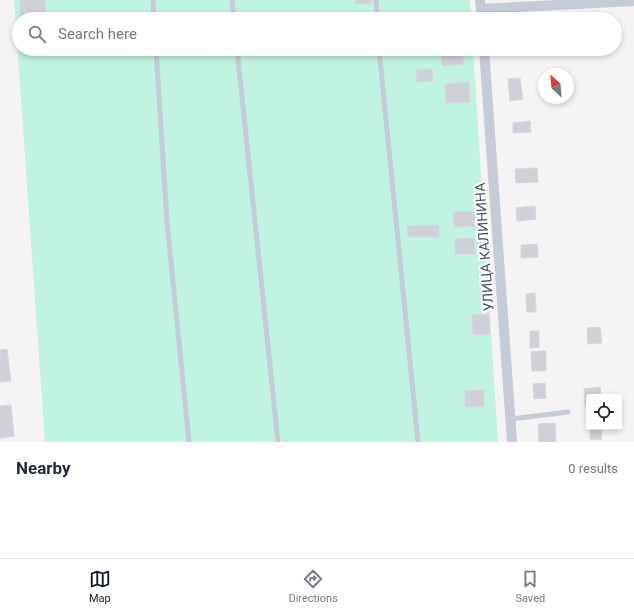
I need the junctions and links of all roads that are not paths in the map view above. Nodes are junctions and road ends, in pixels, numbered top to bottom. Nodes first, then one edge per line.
1 (153, 0) edge
2 (232, 0) edge
3 (376, 0) edge
4 (634, 1) edge
5 (481, 4) edge
6 (154, 12) edge
7 (233, 12) edge
8 (377, 12) edge
9 (156, 56) edge
10 (238, 56) edge
11 (380, 56) edge
12 (485, 56) edge
13 (568, 412) dead end
14 (511, 419) junction
15 (189, 442) edge
16 (278, 442) edge
17 (418, 442) edge
18 (512, 442) edge

1 - 6 lane
2 - 7 lane
3 - 8 lane
4 - 5 street
9 - 15 lane
10 - 16 lane
11 - 17 lane
12 - 14 street, УЛИЦА КАЛИНИНА
13 - 14 lane
14 - 18 street, УЛИЦА КАЛИНИНА

